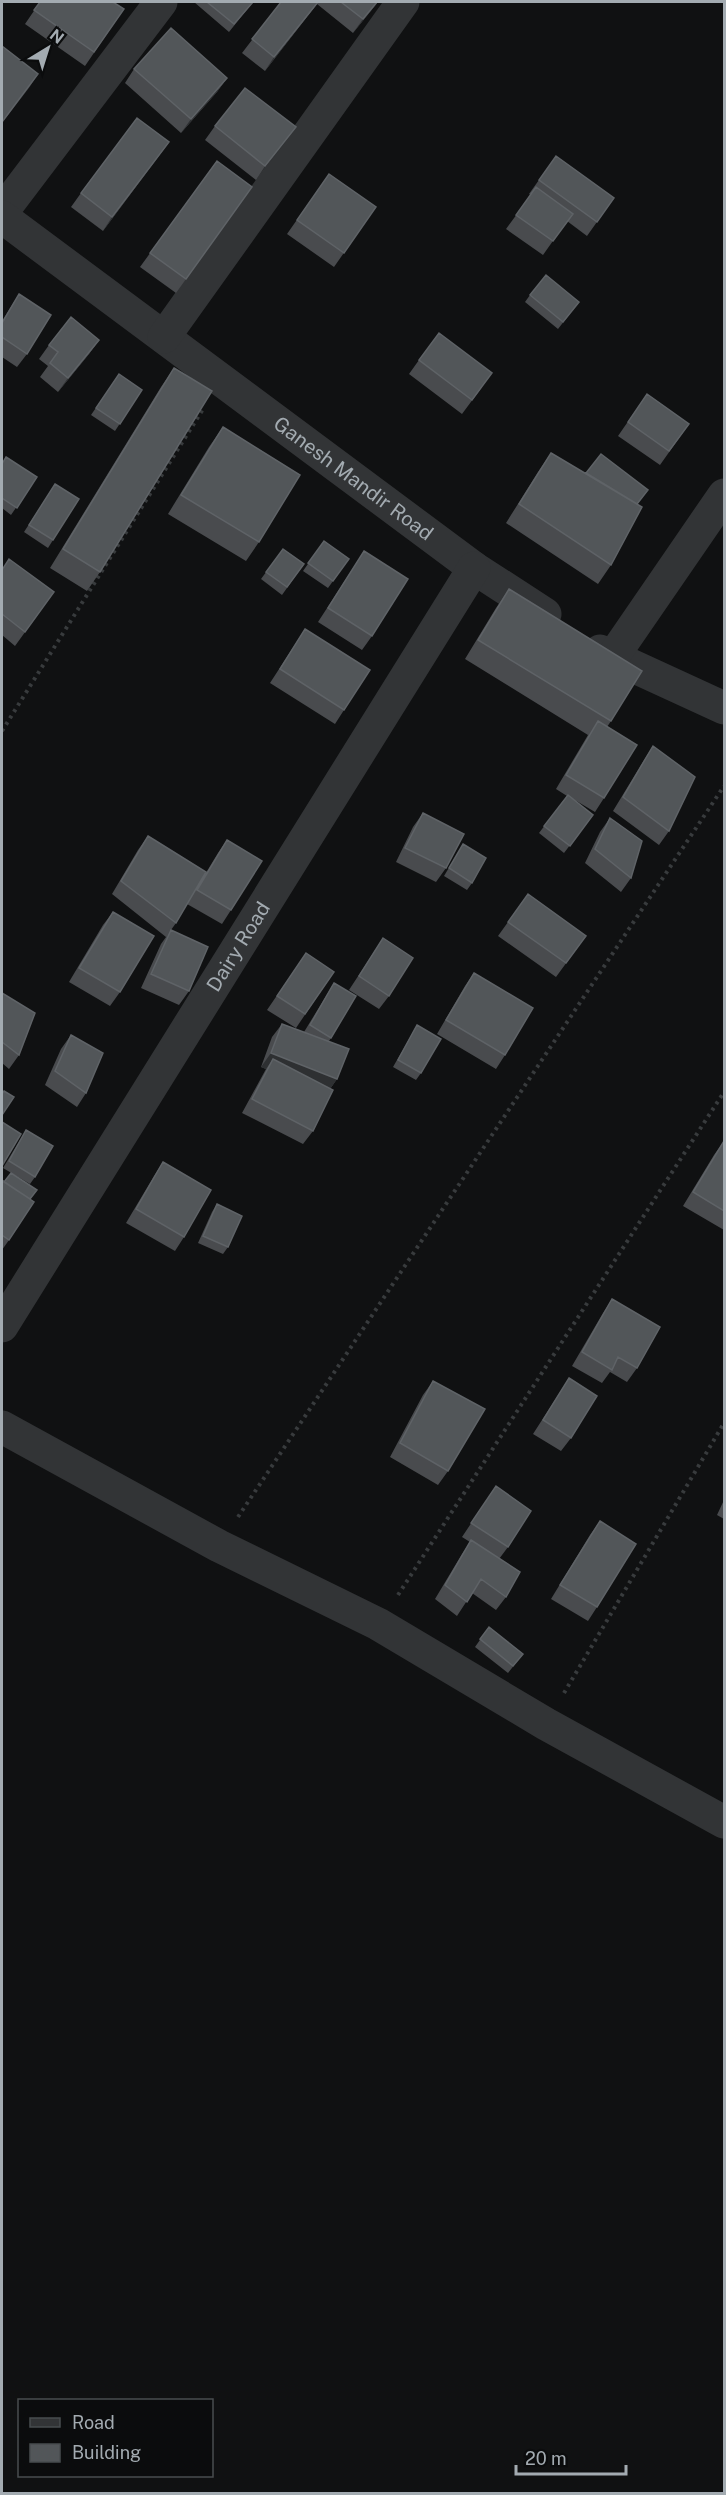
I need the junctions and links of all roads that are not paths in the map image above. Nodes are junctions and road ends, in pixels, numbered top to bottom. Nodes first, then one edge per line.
1 (161, 2) edge
2 (403, 2) edge
3 (2, 214) edge
4 (164, 337) junction
5 (724, 495) edge
6 (474, 568) junction
7 (612, 658) junction
8 (724, 708) edge
9 (2, 1326) edge
10 (2, 1427) edge
11 (724, 1822) edge

1 - 3 street
2 - 4 street
3 - 4 street, Ganesh Mandir Road
4 - 6 street, Ganesh Mandir Road
5 - 7 street
6 - 7 street, Ganesh Mandir Road
6 - 9 street, Dairy Road
7 - 8 street, Ganesh Mandir Road
10 - 11 street

